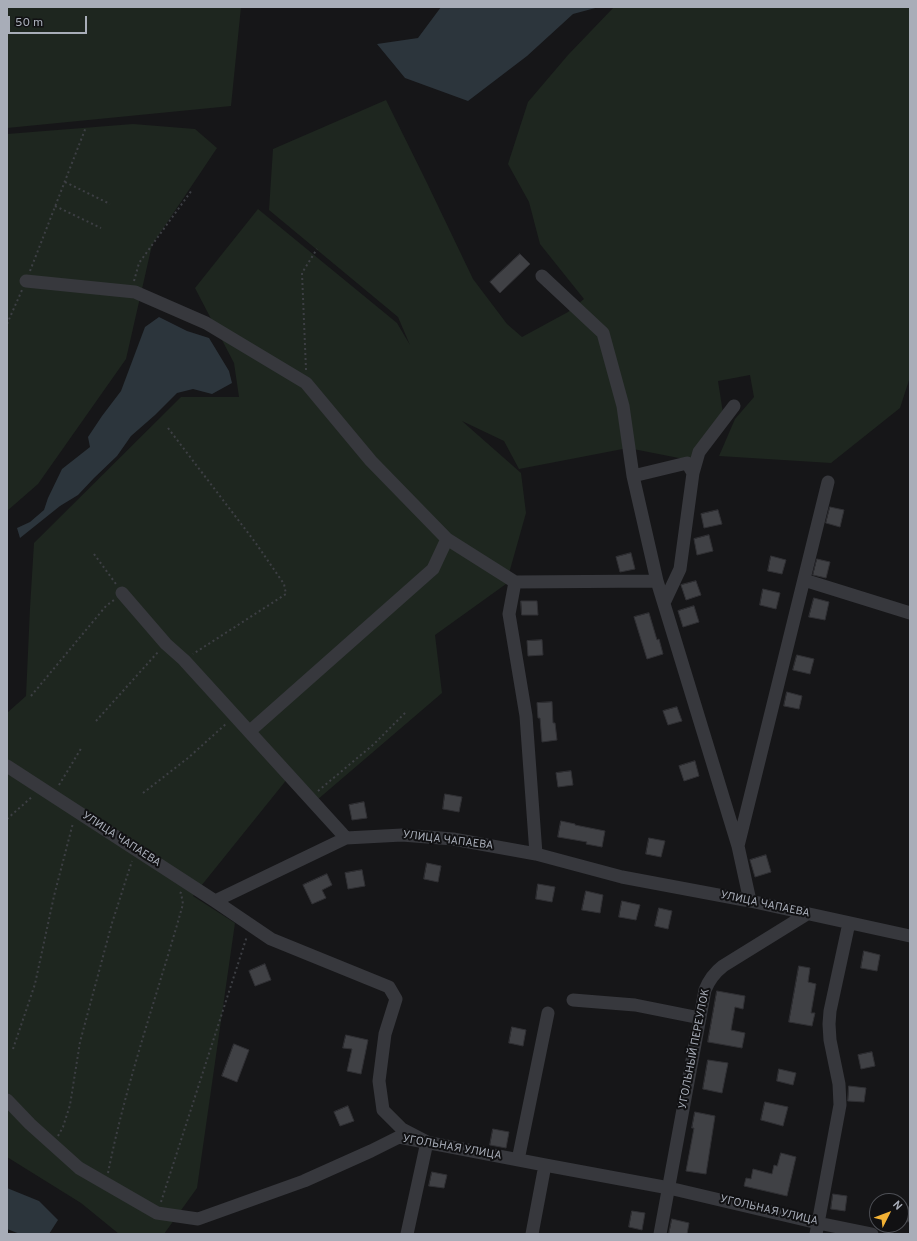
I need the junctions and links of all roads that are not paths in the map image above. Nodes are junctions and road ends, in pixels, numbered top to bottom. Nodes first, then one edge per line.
1 (542, 276) dead end
2 (26, 280) road end
3 (734, 406) dead end
4 (693, 474) junction
5 (634, 476) junction
6 (828, 482) dead end
7 (447, 539) junction
8 (658, 580) junction
9 (804, 580) junction
10 (515, 582) junction
11 (122, 593) road end
12 (664, 602) junction
13 (910, 613) edge
14 (250, 731) junction
15 (7, 766) edge
16 (346, 838) junction
17 (738, 846) junction
18 (536, 854) junction
19 (215, 901) junction
20 (750, 901) junction
21 (807, 914) junction
22 (850, 923) junction
23 (910, 936) edge
24 (573, 1000) dead end
25 (548, 1013) dead end
26 (700, 1018) junction
27 (7, 1100) edge
28 (427, 1142) junction
29 (518, 1160) junction
30 (545, 1166) junction
31 (669, 1188) junction
32 (817, 1228) edge
33 (407, 1234) edge
34 (532, 1234) edge
35 (660, 1234) edge
36 (872, 1234) edge

1 - 5 street
2 - 7 street
3 - 4 street
4 - 5 street
4 - 12 street
5 - 8 street
6 - 9 street
7 - 10 street
7 - 14 street
8 - 10 street
8 - 12 street
9 - 13 street
9 - 17 street
10 - 18 street
11 - 14 street
12 - 17 street
14 - 16 street
15 - 19 street, УЛИЦА ЧАПАЕВА
16 - 18 street, УЛИЦА ЧАПАЕВА
16 - 19 street, УЛИЦА ЧАПАЕВА
17 - 20 street
18 - 20 street, УЛИЦА ЧАПАЕВА
19 - 28 street
20 - 21 street, УЛИЦА ЧАПАЕВА
21 - 22 street, УЛИЦА ЧАПАЕВА
21 - 26 street, УГОЛЬНЫЙ ПЕРЕУЛОК
22 - 23 street, УЛИЦА ЧАПАЕВА
22 - 32 street
24 - 26 street
25 - 29 street
26 - 31 street, УГОЛЬНЫЙ ПЕРЕУЛОК
27 - 28 street, УГОЛЬНАЯ УЛИЦА
28 - 29 street, УГОЛЬНАЯ УЛИЦА
28 - 33 street
29 - 30 street, УГОЛЬНАЯ УЛИЦА
30 - 31 street, УГОЛЬНАЯ УЛИЦА
30 - 34 street
31 - 32 street, УГОЛЬНАЯ УЛИЦА
31 - 35 street, УГОЛЬНЫЙ ПЕРЕУЛОК
32 - 36 street, УГОЛЬНАЯ УЛИЦА

